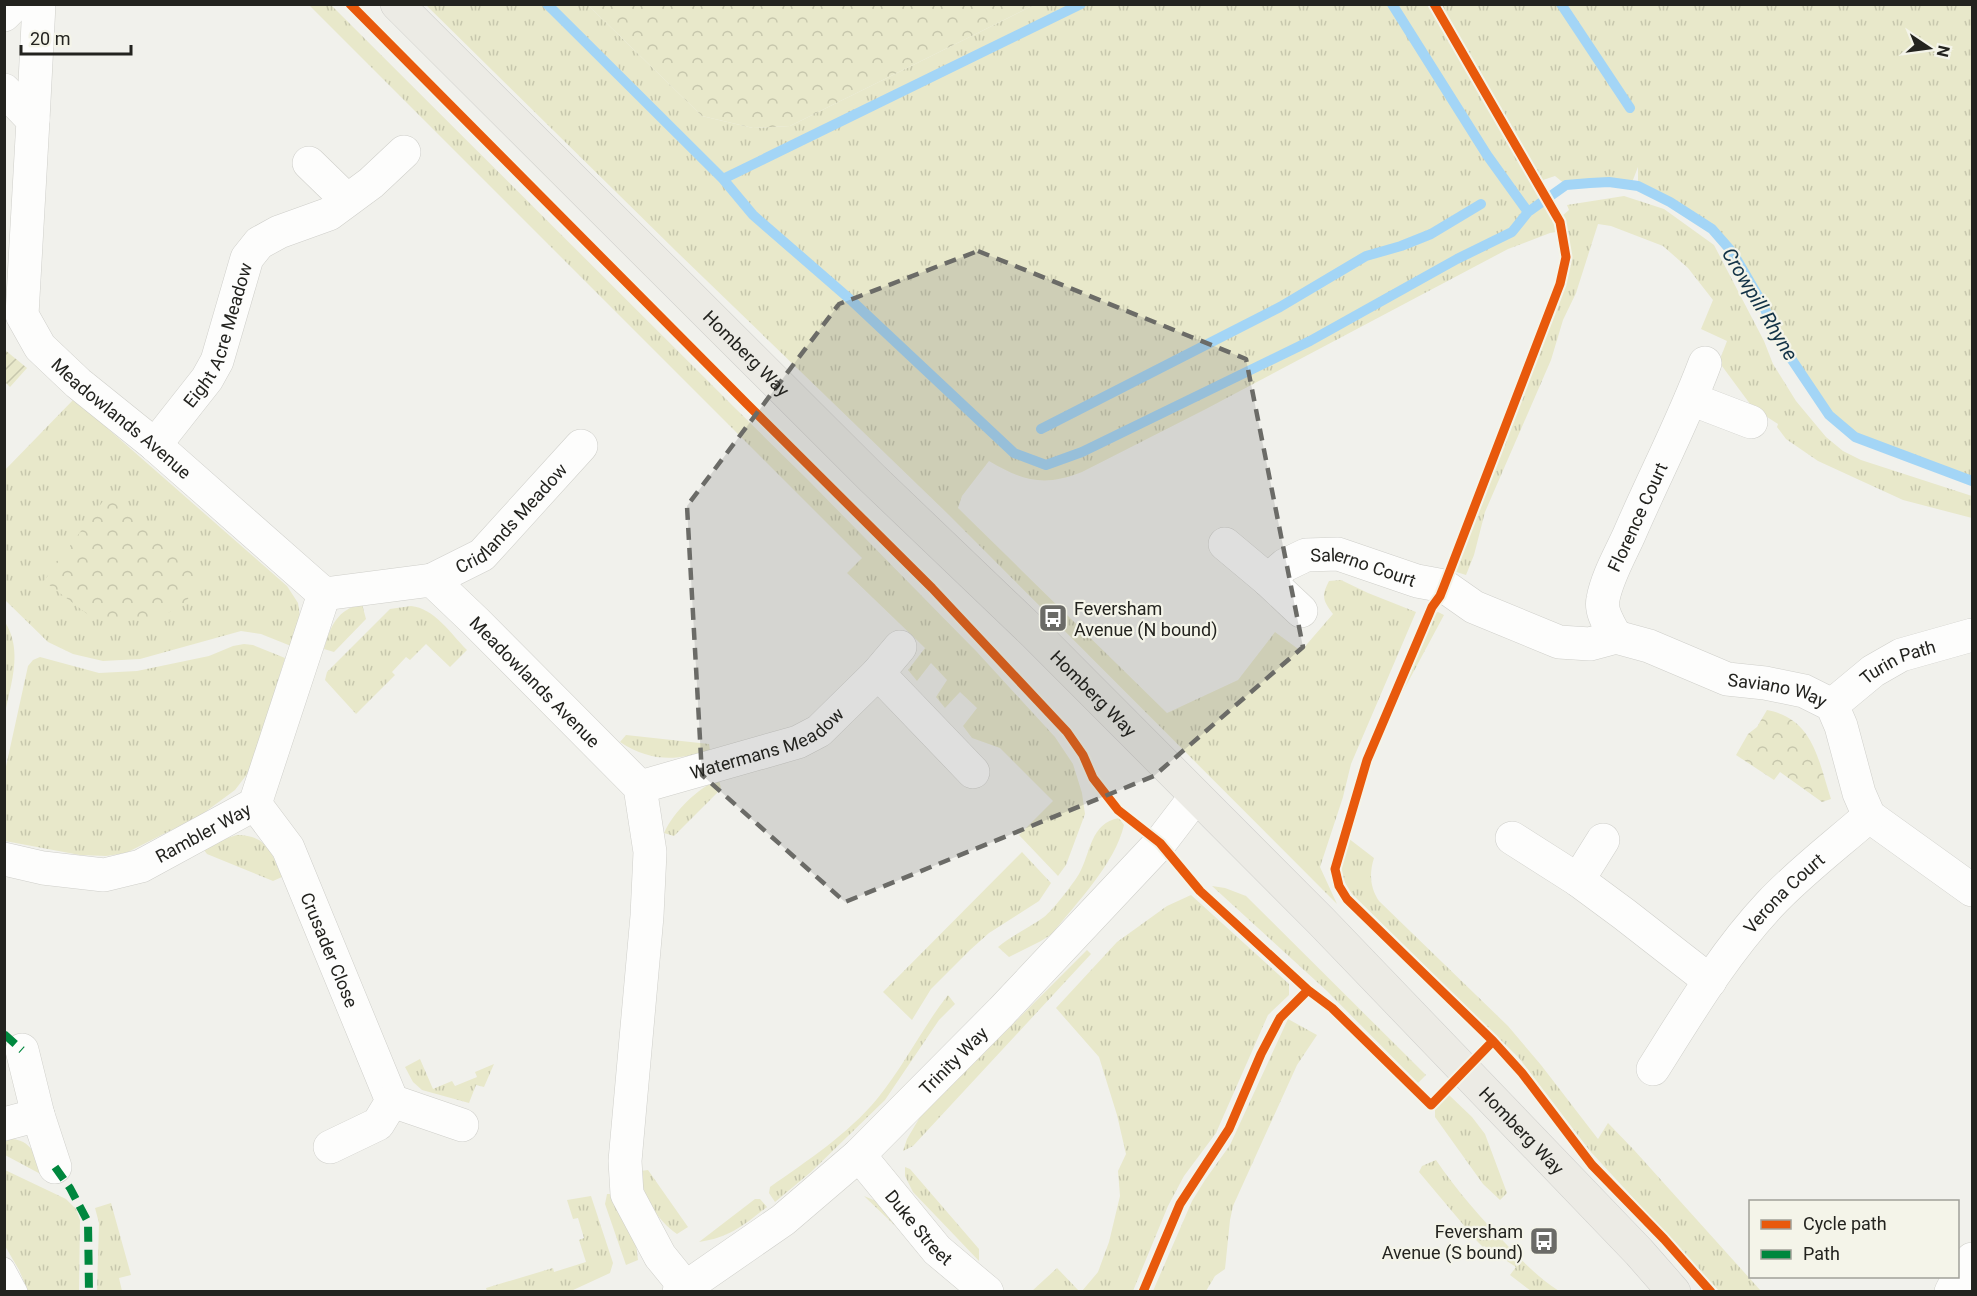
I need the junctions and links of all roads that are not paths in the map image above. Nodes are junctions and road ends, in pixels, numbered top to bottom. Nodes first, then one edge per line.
1 (15, 4) edge
2 (39, 4) edge
3 (397, 4) edge
4 (4, 15) edge
5 (4, 90) edge
6 (33, 120) junction
7 (404, 152) dead end
8 (309, 163) dead end
9 (348, 200) junction
10 (13, 319) edge
11 (1705, 363) dead end
12 (1691, 399) junction
13 (1751, 422) dead end
14 (155, 445) junction
15 (581, 446) dead end
16 (1225, 544) dead end
17 (432, 580) junction
18 (1268, 580) junction
19 (324, 594) junction
20 (1301, 611) dead end
21 (1972, 635) edge
22 (1616, 637) junction
23 (1559, 642) joint
24 (900, 647) dead end
25 (878, 673) junction
26 (1832, 705) junction
27 (974, 772) dead end
28 (640, 787) junction
29 (1196, 796) junction
30 (255, 804) junction
31 (1869, 816) junction
32 (1512, 838) dead end
33 (1603, 840) dead end
34 (4, 860) edge
35 (1578, 880) junction
36 (1972, 890) edge
37 (1710, 981) junction
38 (22, 1050) dead end
39 (1653, 1069) dead end
40 (392, 1101) junction
41 (38, 1115) junction
42 (4, 1124) edge
43 (462, 1125) dead end
44 (330, 1147) dead end
45 (859, 1155) junction
46 (56, 1167) dead end
47 (1972, 1259) edge
48 (4, 1268) edge
49 (1959, 1276) edge
50 (1958, 1278) edge
51 (683, 1290) edge
52 (17, 1292) edge
53 (987, 1292) edge
54 (1674, 1292) edge
55 (1951, 1292) edge

1 - 4 street
2 - 6 street, Meadowlands Avenue
3 - 29 main road, Homberg Way
5 - 6 street
6 - 10 street, Meadowlands Avenue
7 - 9 street, Eight Acre Meadow
8 - 9 street
9 - 14 street, Eight Acre Meadow
10 - 14 street, Meadowlands Avenue
11 - 12 street, Florence Court
12 - 13 street
12 - 22 street, Florence Court
14 - 19 street, Meadowlands Avenue
15 - 17 street, Cridlands Meadow
16 - 18 street
17 - 19 street
17 - 28 street, Meadowlands Avenue
18 - 20 street
18 - 23 street, Salerno Court
19 - 30 street, Rambler Way
21 - 26 street, Turin Path
22 - 23 street, Saviano Way
22 - 26 street, Saviano Way
24 - 25 street, Watermans Meadow
25 - 27 street
25 - 28 street, Watermans Meadow
26 - 31 street, Saviano Way
28 - 51 street
29 - 45 street, Trinity Way
29 - 54 main road, Homberg Way
30 - 34 street, Rambler Way
30 - 40 street, Crusader Close
31 - 36 street
31 - 37 street, Verona Court
32 - 35 street
33 - 35 street
35 - 37 street
37 - 39 street, Verona Court
38 - 41 street
40 - 43 street
40 - 44 street
41 - 42 street
41 - 46 street
45 - 51 street, Trinity Way
45 - 53 street, Duke Street
47 - 49 street
48 - 52 lane
50 - 55 street

